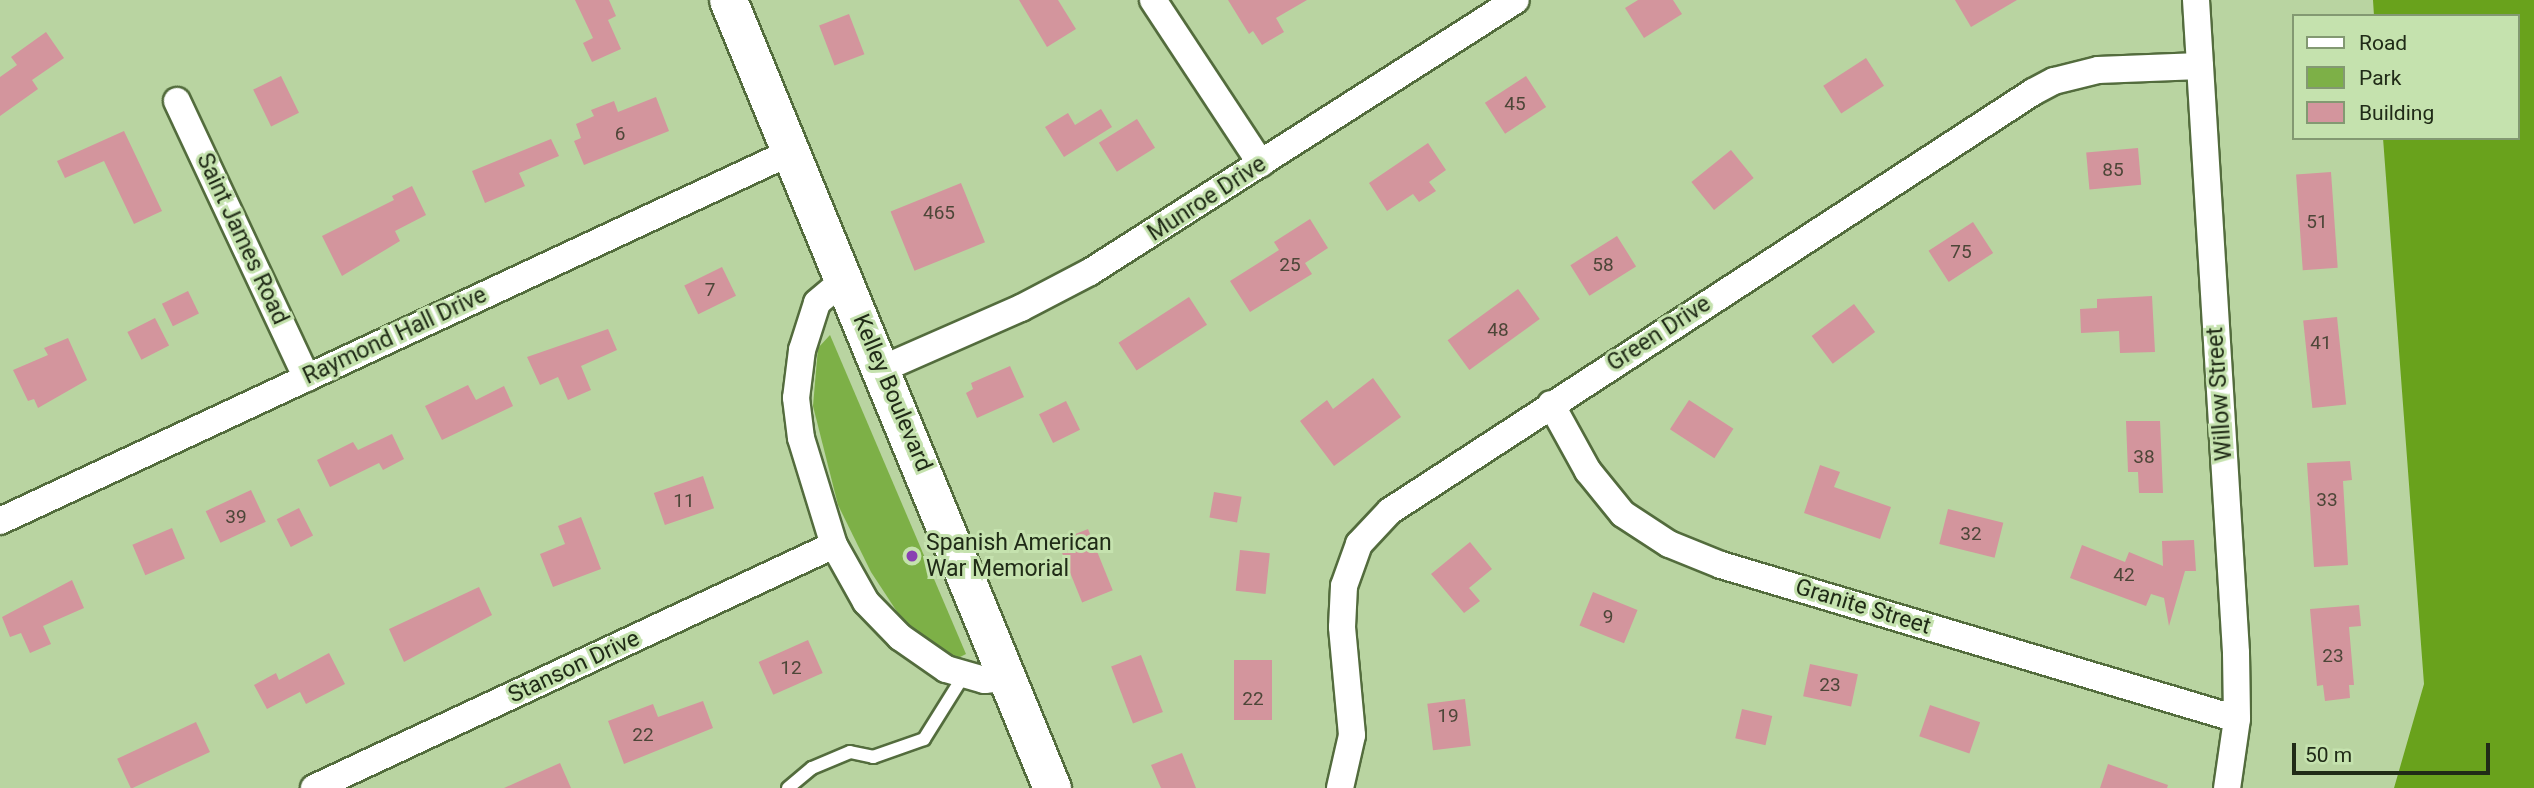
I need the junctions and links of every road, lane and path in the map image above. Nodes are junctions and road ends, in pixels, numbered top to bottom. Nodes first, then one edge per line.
1 (728, 0) edge
2 (1153, 0) edge
3 (1516, 0) edge
4 (2196, 0) edge
5 (2200, 66) junction
6 (177, 101) dead end
7 (791, 152) junction
8 (1261, 164) junction
9 (844, 280) junction
10 (882, 369) junction
11 (307, 378) junction
12 (1551, 404) junction
13 (0, 521) edge
14 (834, 545) junction
15 (964, 675) junction
16 (1008, 678) junction
17 (2237, 719) junction
18 (314, 788) edge
19 (788, 788) edge
20 (1052, 788) edge
21 (1340, 788) edge
22 (2227, 788) edge

1 - 7 main road, Kelley Boulevard
2 - 8 street
3 - 8 street, Munroe Drive
4 - 5 street, Willow Street
5 - 12 street, Green Drive
5 - 17 street, Willow Street
6 - 11 street, Saint James Road
7 - 9 main road, Kelley Boulevard
7 - 11 street, Raymond Hall Drive
8 - 10 street, Munroe Drive
9 - 10 main road, Kelley Boulevard
9 - 14 street
10 - 16 main road, Kelley Boulevard
11 - 13 street, Raymond Hall Drive
12 - 17 street, Granite Street
12 - 21 street, Green Drive
14 - 15 street
14 - 18 street, Stanson Drive
15 - 16 street
15 - 19 lane
16 - 20 main road, Kelley Boulevard
17 - 22 street, Willow Street

